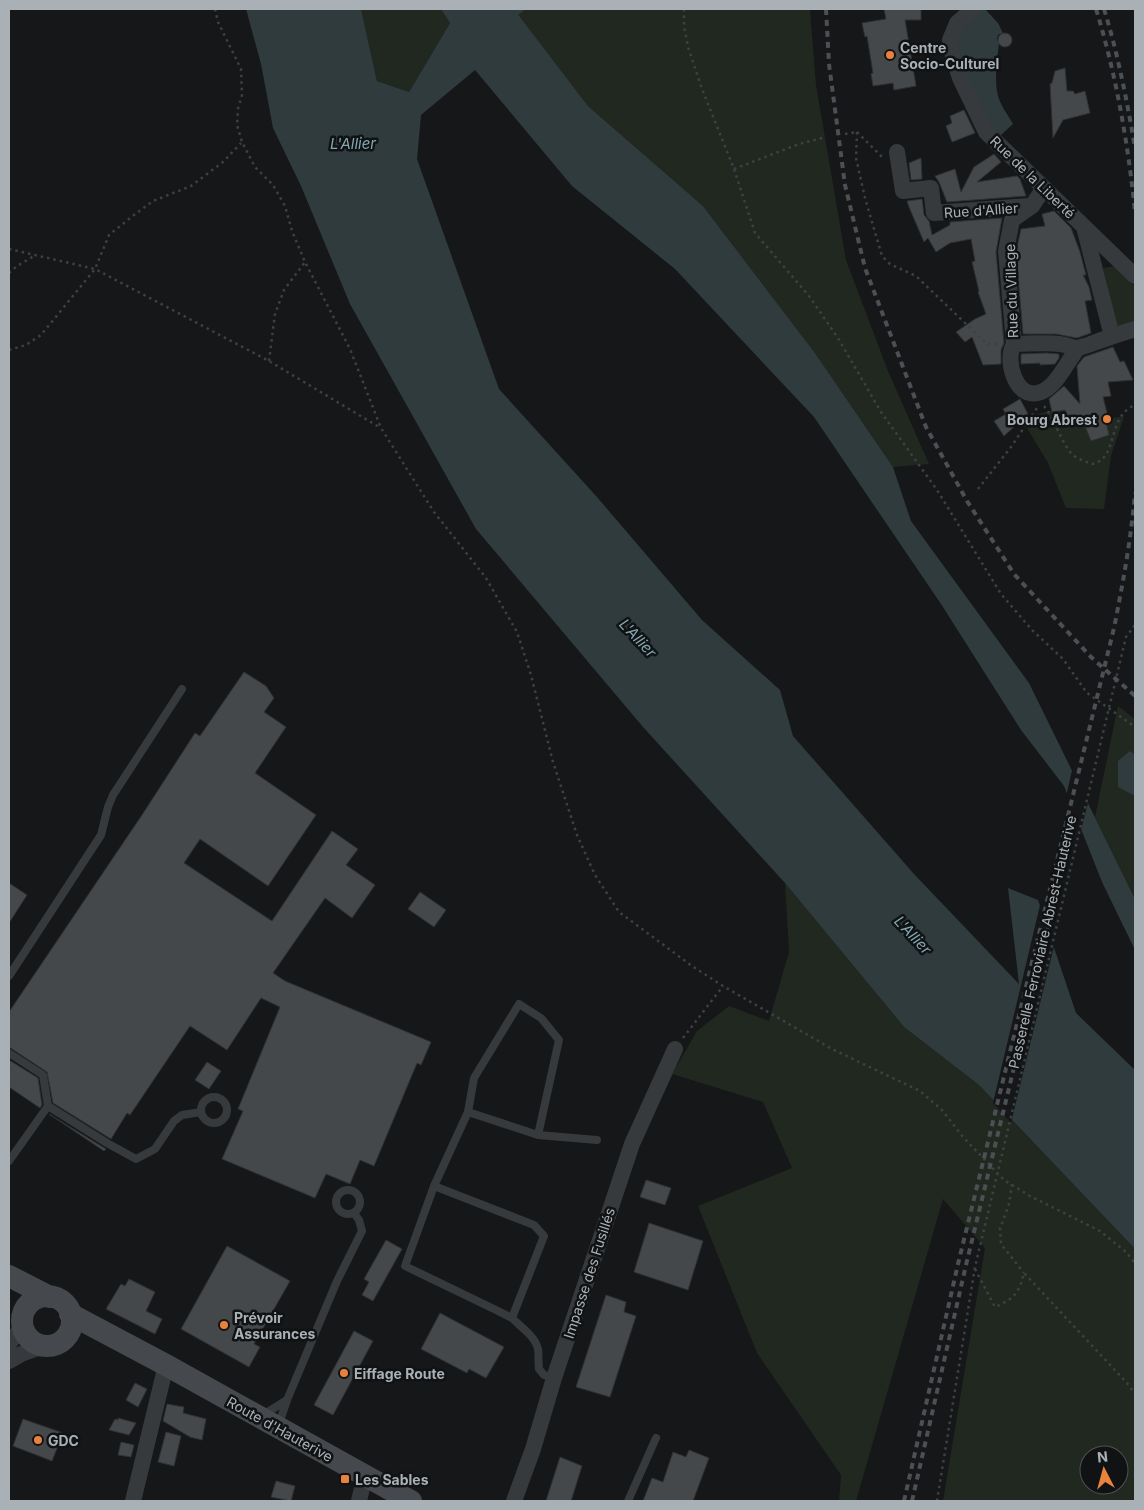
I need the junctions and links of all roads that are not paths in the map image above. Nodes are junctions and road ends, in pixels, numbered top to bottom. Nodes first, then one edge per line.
1 (973, 9) edge
2 (897, 152) dead end
3 (1044, 188) junction
4 (1032, 206) junction
5 (1084, 227) junction
6 (1135, 276) edge
7 (1135, 329) edge
8 (1112, 336) junction
9 (1014, 344) junction
10 (1077, 349) junction
11 (182, 689) dead end
12 (9, 976) edge
13 (674, 1049) road end
14 (9, 1053) edge
15 (48, 1106) junction
16 (201, 1112) dead end
17 (468, 1112) junction
18 (538, 1135) junction
19 (597, 1140) dead end
20 (9, 1161) edge
21 (434, 1186) junction
22 (354, 1213) dead end
23 (9, 1276) edge
24 (9, 1291) edge
25 (50, 1297) junction
26 (70, 1314) junction
27 (512, 1318) junction
28 (18, 1330) edge
29 (53, 1343) junction
30 (9, 1361) edge
31 (157, 1361) junction
32 (554, 1378) junction
33 (287, 1400) junction
34 (259, 1417) junction
35 (278, 1428) junction
36 (656, 1438) dead end
37 (365, 1475) junction
38 (133, 1501) edge
39 (359, 1501) edge
40 (411, 1501) edge
41 (514, 1501) edge
42 (628, 1501) edge

1 - 3 street, Rue de la Liberté
2 - 4 street, Rue d'Allier
3 - 4 street, Rue du Village
3 - 5 street, Rue de la Liberté
4 - 9 street, Rue du Village
5 - 6 street, Rue de la Liberté
5 - 8 street
7 - 8 street
8 - 10 street
9 - 10 street
9 - 10 street, Rue du Village
11 - 12 lane
13 - 32 street, Impasse des Fusillés
14 - 15 lane
15 - 16 lane
15 - 20 lane
17 - 18 lane
17 - 18 lane
17 - 21 lane
18 - 19 lane
21 - 27 lane
21 - 27 lane
22 - 33 lane
23 - 25 main road
24 - 28 main road
25 - 26 main road
25 - 28 main road
26 - 29 main road
26 - 31 main road, Route d'Hauterive
27 - 32 lane
28 - 29 main road
29 - 30 street
29 - 31 main road, Route d'Hauterive
31 - 34 main road, Route d'Hauterive
31 - 38 street
32 - 41 street, Impasse des Fusillés
33 - 34 lane
33 - 35 lane
34 - 35 main road, Route d'Hauterive
35 - 37 main road, Route d'Hauterive
36 - 42 lane
37 - 39 street
37 - 40 main road, Route d'Hauterive

